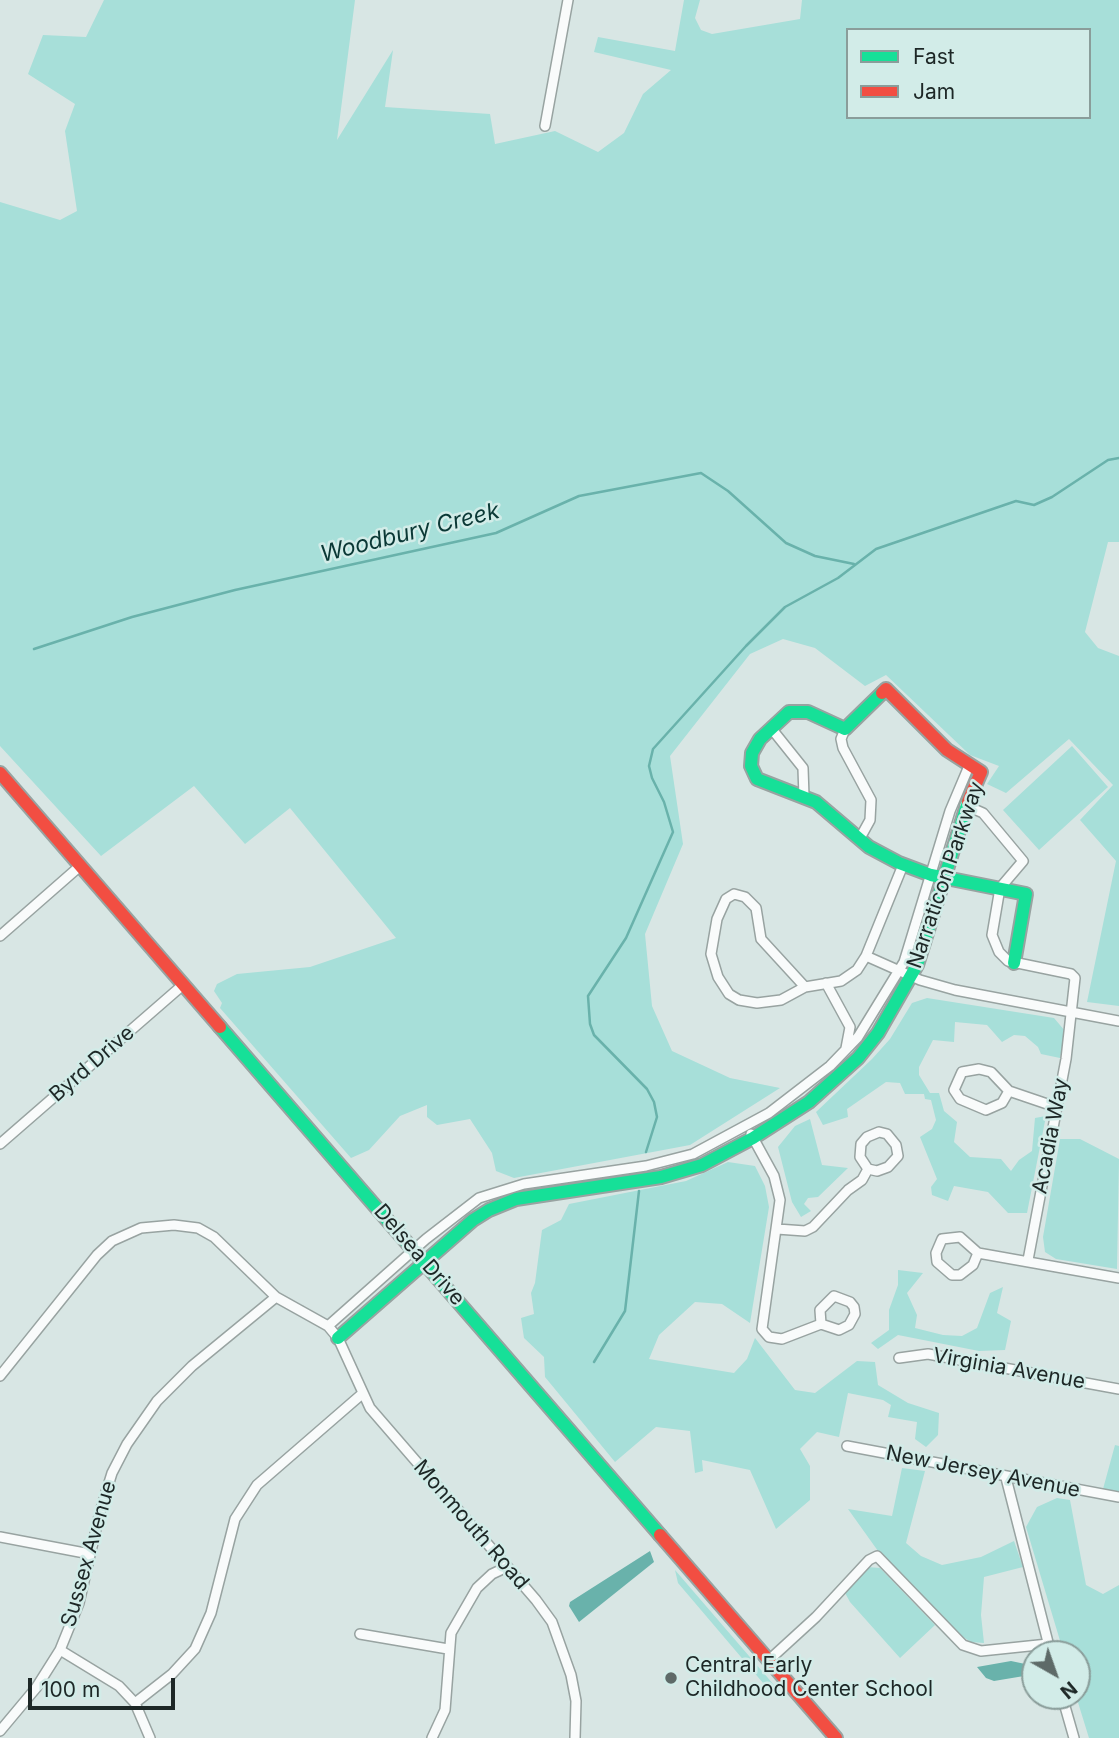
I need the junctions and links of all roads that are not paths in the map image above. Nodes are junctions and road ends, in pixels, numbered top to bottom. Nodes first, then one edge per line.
1 (568, 0) edge
2 (545, 126) dead end
3 (771, 728) junction
4 (845, 729) junction
5 (975, 769) junction
6 (0, 773) edge
7 (804, 797) junction
8 (965, 805) junction
9 (859, 840) junction
10 (903, 865) junction
11 (80, 866) junction
12 (938, 876) junction
13 (1000, 888) junction
14 (0, 936) edge
15 (866, 956) junction
16 (1014, 962) junction
17 (906, 973) junction
18 (826, 983) junction
19 (184, 984) junction
20 (805, 987) junction
21 (1072, 1012) junction
22 (1119, 1021) edge
23 (845, 1050) junction
24 (1009, 1091) junction
25 (1056, 1107) junction
26 (750, 1133) junction
27 (0, 1144) edge
28 (868, 1169) junction
29 (777, 1229) junction
30 (414, 1249) junction
31 (978, 1252) junction
32 (1028, 1260) junction
33 (426, 1263) junction
34 (1119, 1278) edge
35 (276, 1297) junction
36 (821, 1324) dead end
37 (328, 1326) junction
38 (338, 1338) junction
39 (899, 1358) dead end
40 (0, 1376) edge
41 (1119, 1389) edge
42 (362, 1394) junction
43 (847, 1446) dead end
44 (1006, 1478) junction
45 (1119, 1496) edge
46 (0, 1536) edge
47 (90, 1554) junction
48 (507, 1567) junction
49 (360, 1634) dead end
50 (1048, 1640) edge
51 (448, 1649) junction
52 (60, 1650) junction
53 (1021, 1650) edge
54 (769, 1661) junction
55 (135, 1703) junction
56 (1066, 1710) edge
57 (0, 1731) edge
58 (150, 1738) edge
59 (432, 1738) edge
60 (575, 1738) edge
61 (836, 1738) edge
62 (1074, 1738) edge

1 - 2 street
3 - 4 street
3 - 7 street
3 - 7 street
4 - 5 street
4 - 9 street
5 - 8 street, Narraticon Parkway
5 - 12 street, Narraticon Parkway
6 - 11 street, Delsea Drive
7 - 9 street
8 - 12 street, Narraticon Parkway
8 - 13 street
9 - 10 street
10 - 12 street
10 - 15 street
11 - 14 street
11 - 19 street, Delsea Drive
12 - 13 street
12 - 17 street, Narraticon Parkway
13 - 16 street
13 - 16 street
15 - 17 street
15 - 18 street
16 - 21 street, Acadia Way
17 - 21 street
17 - 23 street, Narraticon Parkway
17 - 26 street, Narraticon Parkway
18 - 20 street
18 - 23 street
19 - 27 street, Byrd Drive
19 - 30 street, Delsea Drive
20 - 20 street
21 - 22 street
21 - 25 street, Acadia Way
23 - 26 street, Narraticon Parkway
24 - 24 street
24 - 25 street
25 - 32 street, Acadia Way
26 - 29 street
26 - 30 street, Narraticon Parkway
26 - 33 street, Narraticon Parkway
28 - 28 street
28 - 29 street
29 - 36 street
30 - 33 street, Delsea Drive
30 - 37 street, Narraticon Parkway
31 - 31 street
31 - 32 street
32 - 34 street
33 - 38 street, Narraticon Parkway
33 - 54 street, Delsea Drive
35 - 37 street
35 - 40 street
35 - 47 street, Sussex Avenue
37 - 38 street, Monmouth Road
38 - 42 street, Monmouth Road
39 - 41 street, Virginia Avenue
42 - 48 street, Monmouth Road
42 - 55 street
43 - 44 street, New Jersey Avenue
44 - 45 street, New Jersey Avenue
44 - 50 street
46 - 47 street
47 - 52 street, Sussex Avenue
48 - 51 street
48 - 60 street, Monmouth Road
49 - 51 street
51 - 59 street
52 - 55 street
52 - 57 street, Sussex Avenue
53 - 54 street
54 - 61 street, Delsea Drive
55 - 58 street
56 - 62 street

